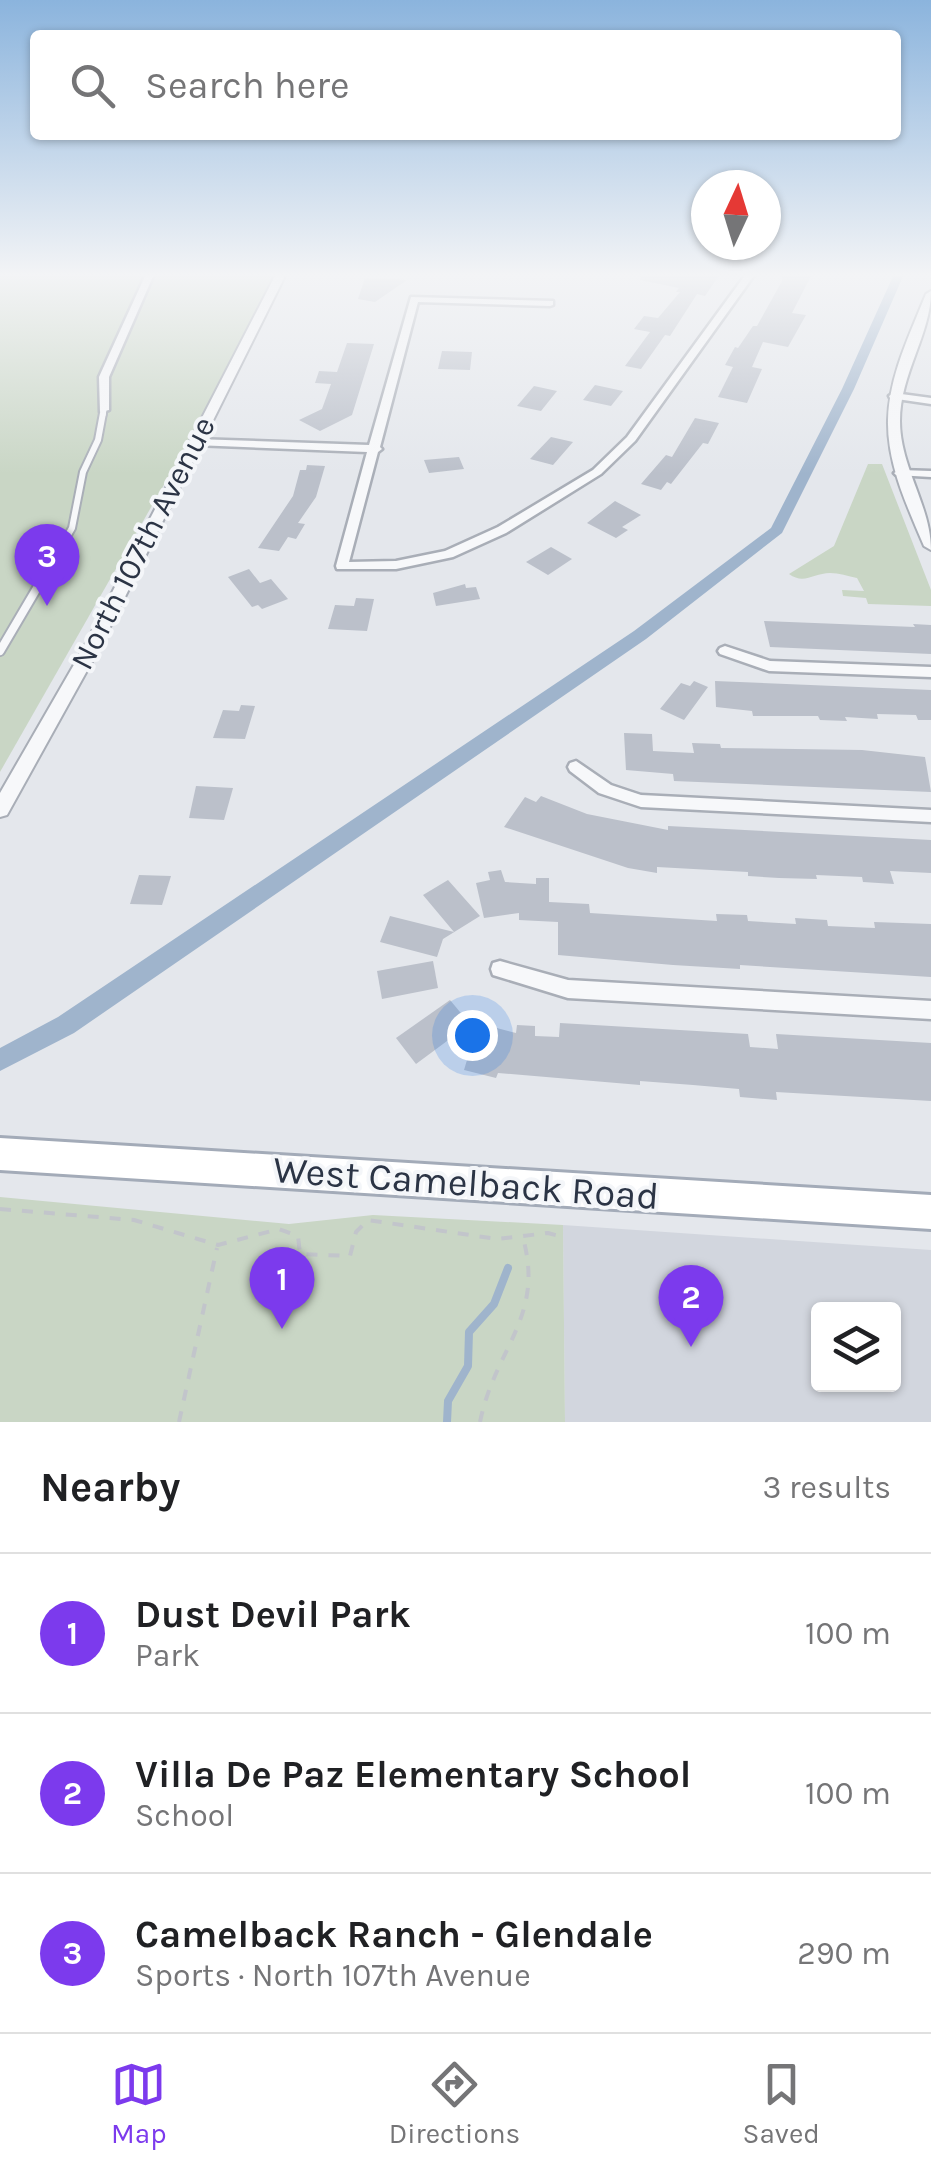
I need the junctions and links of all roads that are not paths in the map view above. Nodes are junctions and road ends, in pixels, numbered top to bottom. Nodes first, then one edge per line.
1 (120, 340) edge
2 (247, 340) edge
3 (403, 340) edge
4 (702, 340) edge
5 (912, 340) edge
6 (894, 396) junction
7 (931, 401) edge
8 (104, 410) joint
9 (195, 442) junction
10 (376, 449) junction
11 (900, 473) junction
12 (931, 474) edge
13 (931, 546) edge
14 (0, 651) edge
15 (725, 651) dead end
16 (931, 672) edge
17 (576, 767) dead end
18 (0, 810) edge
19 (931, 816) edge
20 (500, 969) dead end
21 (931, 1010) edge
22 (0, 1154) edge
23 (931, 1212) edge

1 - 8 street
2 - 9 street, North 107th Avenue
3 - 10 street
4 - 10 street
5 - 6 street
6 - 7 street
6 - 11 street
8 - 14 lane
9 - 10 street
9 - 18 street, North 107th Avenue
11 - 12 street
11 - 13 street
15 - 16 street
17 - 19 street
20 - 21 street
22 - 23 main road, West Camelback Road

